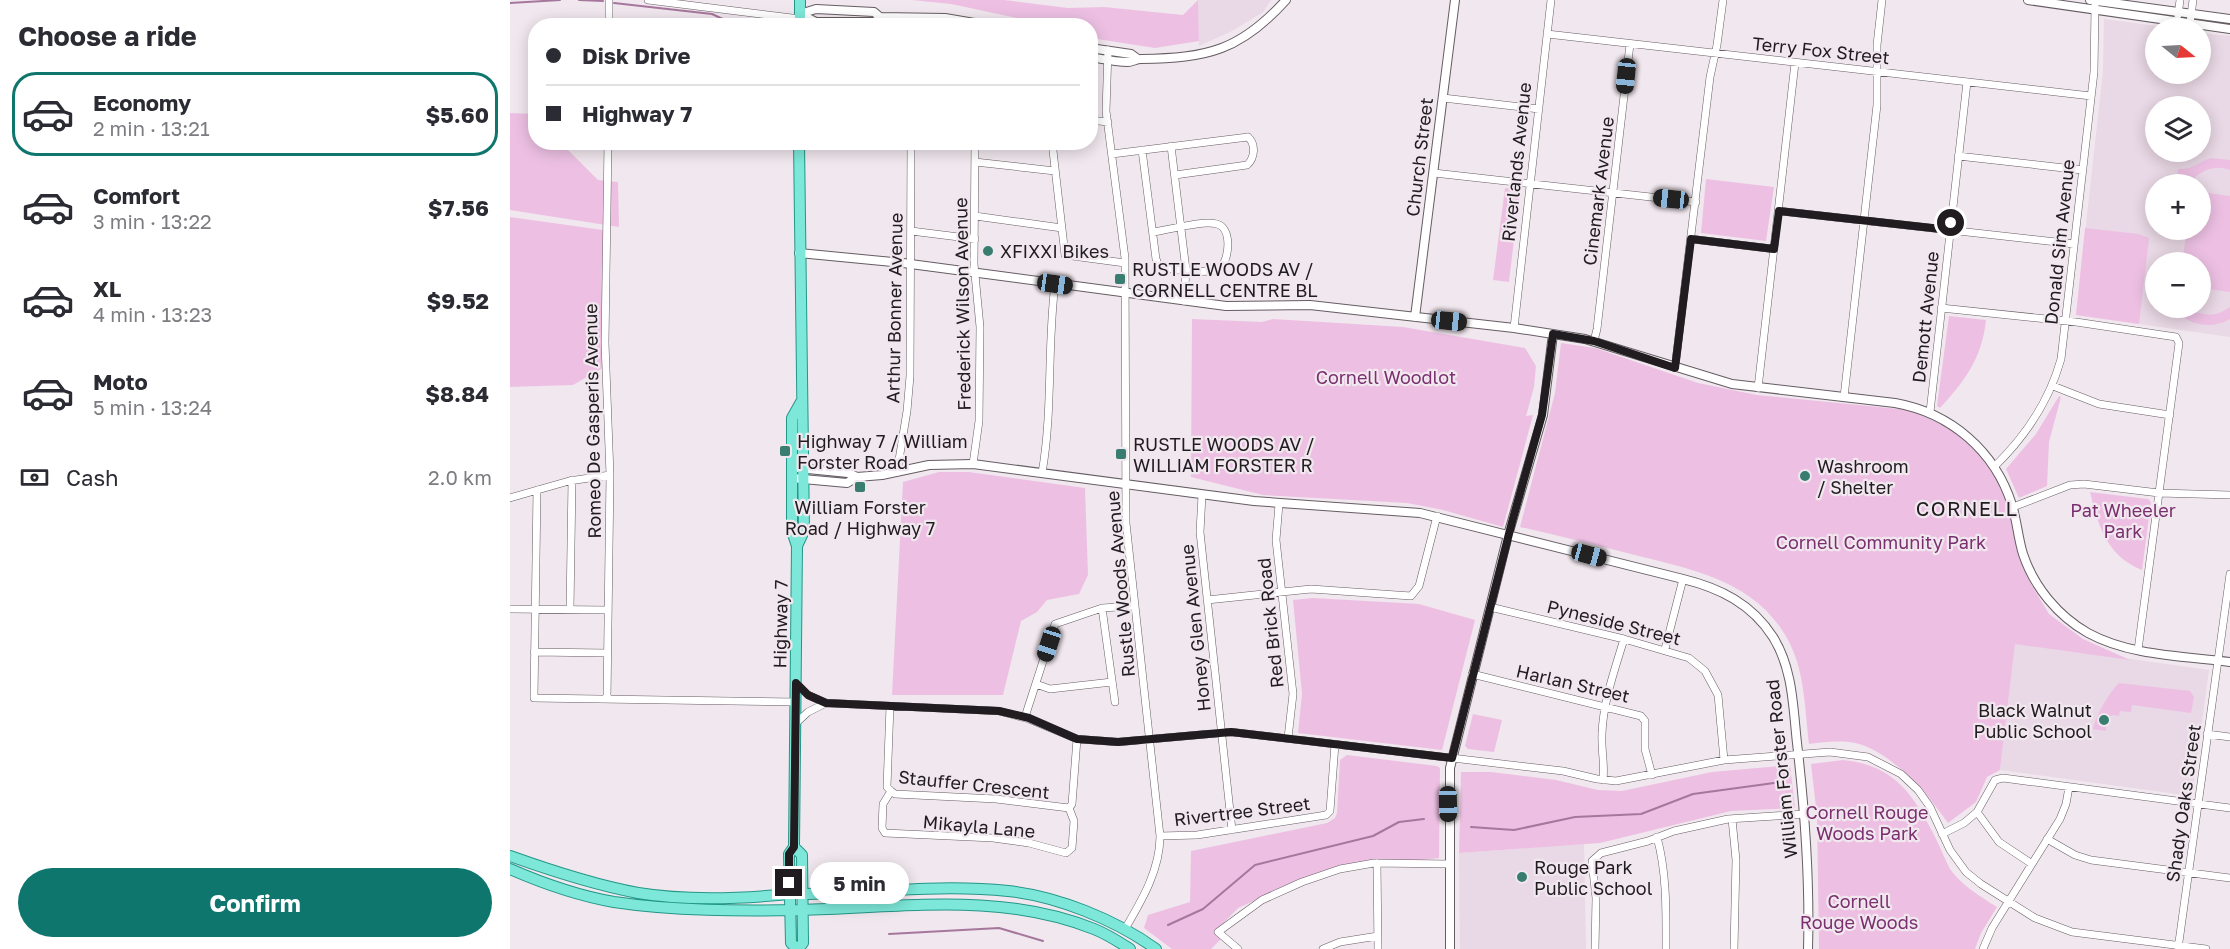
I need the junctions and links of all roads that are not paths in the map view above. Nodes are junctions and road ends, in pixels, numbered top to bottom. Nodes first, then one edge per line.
1 (609, 0) edge
2 (648, 0) edge
3 (800, 0) edge
4 (1286, 0) edge
5 (1455, 0) edge
6 (1551, 0) edge
7 (1723, 0) edge
8 (1882, 0) edge
9 (2028, 0) edge
10 (2093, 0) edge
11 (2180, 0) edge
12 (2193, 0) edge
13 (2095, 10) junction
14 (2179, 12) junction
15 (2191, 14) junction
16 (609, 18) edge
17 (785, 18) edge
18 (800, 18) edge
19 (2150, 18) edge
20 (2178, 18) edge
21 (2191, 18) edge
22 (2230, 19) edge
23 (2211, 26) edge
24 (2230, 29) edge
25 (1547, 34) junction
26 (1630, 44) junction
27 (1098, 49) edge
28 (1108, 50) junction
29 (1715, 53) junction
30 (1098, 58) edge
31 (1107, 59) junction
32 (1138, 59) junction
33 (1795, 63) junction
34 (1877, 72) junction
35 (1967, 82) junction
36 (2091, 96) junction
37 (1443, 98) junction
38 (1539, 109) junction
39 (1098, 121) edge
40 (1108, 122) junction
41 (1171, 146) junction
42 (608, 150) edge
43 (799, 150) edge
44 (911, 150) edge
45 (975, 150) edge
46 (1053, 150) edge
47 (1142, 150) junction
48 (1112, 154) junction
49 (1958, 156) junction
50 (975, 162) junction
51 (2082, 170) junction
52 (1055, 171) junction
53 (1434, 173) junction
54 (1175, 175) junction
55 (1530, 183) junction
56 (1614, 192) junction
57 (1696, 202) junction
58 (1779, 211) junction
59 (975, 216) junction
60 (1864, 220) junction
61 (1062, 228) junction
62 (1181, 228) junction
63 (1950, 230) junction
64 (911, 231) junction
65 (1153, 232) junction
66 (975, 239) junction
67 (1691, 239) junction
68 (2074, 244) junction
69 (1774, 249) junction
70 (799, 253) junction
71 (1125, 262) junction
72 (911, 264) junction
73 (1186, 270) junction
74 (975, 273) junction
75 (1055, 284) junction
76 (1124, 292) junction
77 (1184, 301) junction
78 (1941, 308) junction
79 (1415, 317) junction
80 (2066, 322) junction
81 (1514, 328) junction
82 (1553, 334) junction
83 (1594, 341) junction
84 (1675, 368) junction
85 (2053, 386) junction
86 (1758, 388) junction
87 (1844, 397) junction
88 (801, 402) junction
89 (1929, 412) junction
90 (2170, 415) junction
91 (973, 464) junction
92 (1994, 467) junction
93 (897, 472) junction
94 (792, 473) junction
95 (1042, 473) junction
96 (804, 474) junction
97 (610, 475) junction
98 (572, 480) junction
99 (1126, 484) junction
100 (537, 490) junction
101 (2159, 493) junction
102 (1202, 495) junction
103 (2230, 495) edge
104 (510, 498) edge
105 (1279, 504) junction
106 (2013, 507) junction
107 (1437, 516) junction
108 (1508, 535) junction
109 (797, 546) junction
110 (2230, 575) edge
111 (1683, 579) junction
112 (1282, 593) junction
113 (1207, 600) junction
114 (1134, 606) junction
115 (1490, 607) junction
116 (1102, 608) junction
117 (510, 609) edge
118 (535, 610) junction
119 (570, 610) junction
120 (608, 610) junction
121 (1623, 639) junction
122 (1665, 649) junction
123 (2138, 650) junction
124 (534, 652) junction
125 (608, 653) junction
126 (2218, 660) junction
127 (2230, 662) edge
128 (1472, 674) junction
129 (1112, 682) junction
130 (796, 683) junction
131 (1036, 684) junction
132 (607, 699) junction
133 (795, 702) junction
134 (1115, 702) dead end
135 (826, 703) junction
136 (890, 706) junction
137 (1606, 706) junction
138 (1025, 717) junction
139 (795, 724) junction
140 (1222, 732) junction
141 (2207, 734) junction
142 (2230, 737) edge
143 (1288, 738) junction
144 (1077, 739) junction
145 (1149, 739) junction
146 (1335, 744) junction
147 (1798, 755) junction
148 (1452, 758) junction
149 (1724, 760) junction
150 (1652, 775) junction
151 (1603, 780) junction
152 (2069, 787) junction
153 (891, 791) junction
154 (2198, 804) junction
155 (1069, 808) junction
156 (2230, 808) edge
157 (1977, 812) junction
158 (1805, 814) junction
159 (1732, 819) junction
160 (1232, 830) junction
161 (1942, 834) junction
162 (1160, 836) junction
163 (1657, 837) junction
164 (2047, 839) junction
165 (794, 847) junction
166 (510, 856) edge
167 (1377, 863) junction
168 (1449, 864) junction
169 (2032, 864) junction
170 (510, 869) edge
171 (2188, 873) junction
172 (2230, 878) edge
173 (789, 894) junction
174 (802, 894) junction
175 (2008, 902) junction
176 (789, 910) junction
177 (802, 910) junction
178 (1125, 929) junction
179 (1378, 936) junction
180 (2179, 947) edge
181 (797, 949) edge
182 (1130, 949) edge
183 (1156, 949) edge
184 (1238, 949) edge
185 (1323, 949) edge
186 (1378, 949) edge
187 (1450, 949) edge
188 (1595, 949) edge
189 (1666, 949) edge
190 (1734, 949) edge
191 (1808, 949) edge
192 (1983, 949) edge
193 (2206, 949) edge

1 - 16 street
2 - 17 street
3 - 18 main road
4 - 32 street
5 - 37 street, Church Street
6 - 25 street, Riverlands Avenue
7 - 29 street
8 - 34 street
9 - 13 street
10 - 13 street, Donald Sim Avenue
10 - 14 street
11 - 14 street
12 - 15 street
13 - 19 street
13 - 36 street, Donald Sim Avenue
14 - 15 street
14 - 20 street
15 - 21 street
15 - 22 street
23 - 24 street
25 - 26 street, Terry Fox Street
25 - 38 street, Riverlands Avenue
26 - 29 street, Terry Fox Street
26 - 56 street, Cinemark Avenue
27 - 28 street
28 - 31 street, Rustle Woods Avenue
28 - 32 street
29 - 33 street, Terry Fox Street
29 - 57 street
30 - 31 street
31 - 32 street
31 - 40 street, Rustle Woods Avenue
33 - 34 street, Terry Fox Street
33 - 58 street
34 - 35 street, Terry Fox Street
34 - 60 street
35 - 36 street, Terry Fox Street
35 - 49 street, Demott Avenue
36 - 51 street, Donald Sim Avenue
37 - 38 street
37 - 53 street, Church Street
38 - 55 street, Riverlands Avenue
39 - 40 street
40 - 48 street, Rustle Woods Avenue
41 - 47 street
41 - 54 street
41 - 54 street
42 - 97 street, Romeo De Gasperis Avenue
43 - 70 main road, Highway 7
44 - 64 street, Arthur Bonner Avenue
45 - 50 street, Frederick Wilson Avenue
46 - 52 street
47 - 48 street
47 - 65 street
48 - 71 street, Rustle Woods Avenue
49 - 51 street
49 - 63 street, Demott Avenue
50 - 52 street
50 - 59 street, Frederick Wilson Avenue
51 - 68 street, Donald Sim Avenue
52 - 61 street
53 - 55 street
53 - 79 street, Church Street
54 - 62 street
55 - 56 street
55 - 81 street, Riverlands Avenue
56 - 57 street
56 - 83 street, Cinemark Avenue
57 - 67 street
58 - 60 street
58 - 69 street
59 - 61 street
59 - 66 street, Frederick Wilson Avenue
60 - 63 street
60 - 87 street
61 - 71 street
62 - 65 street
62 - 73 street
62 - 73 street
63 - 68 street
63 - 78 street, Demott Avenue
64 - 66 street
64 - 72 street, Arthur Bonner Avenue
65 - 73 street
66 - 74 street, Frederick Wilson Avenue
67 - 69 street
67 - 84 street
68 - 80 street, Donald Sim Avenue
69 - 86 street
70 - 72 street
70 - 88 main road, Highway 7
71 - 76 street, Rustle Woods Avenue
72 - 74 street
72 - 93 street, Arthur Bonner Avenue
73 - 77 street
74 - 75 street
74 - 91 street, Frederick Wilson Avenue
75 - 76 street
75 - 95 street
76 - 77 street
76 - 99 street, Rustle Woods Avenue
77 - 79 street
78 - 80 street
78 - 89 street, Demott Avenue
79 - 81 street
80 - 85 street, Donald Sim Avenue
80 - 90 street
81 - 82 street
82 - 83 street
82 - 108 street
83 - 84 street
84 - 86 street
85 - 90 street
85 - 92 street, Donald Sim Avenue
86 - 87 street
87 - 89 street
88 - 94 main road, Highway 7
88 - 96 main road, Highway 7
89 - 92 street
90 - 101 street
91 - 93 street, William Forster Road
91 - 95 street, William Forster Road
92 - 106 street
93 - 96 street, William Forster Road
94 - 96 street, William Forster Road
94 - 109 main road, Highway 7
95 - 99 street, William Forster Road
96 - 109 main road, Highway 7
97 - 98 street
97 - 120 street, Romeo De Gasperis Avenue
98 - 100 street
98 - 119 street
99 - 102 street, William Forster Road
99 - 114 street, Rustle Woods Avenue
100 - 104 street
100 - 118 street
101 - 103 street
101 - 106 street
101 - 123 street
102 - 105 street, William Forster Road
102 - 113 street, Honey Glen Avenue
105 - 107 street, William Forster Road
105 - 112 street, Red Brick Road
106 - 123 street
107 - 108 street, William Forster Road
107 - 112 street
108 - 111 street, William Forster Road
108 - 115 street
109 - 130 main road, Highway 7
110 - 126 street, Shady Oaks Street
111 - 122 street
111 - 147 street, William Forster Road
112 - 113 street
112 - 143 street, Red Brick Road
113 - 140 street, Honey Glen Avenue
114 - 116 street
114 - 145 street, Rustle Woods Avenue
115 - 121 street, Pyneside Street
115 - 128 street
116 - 129 street
116 - 131 street
117 - 118 street
118 - 119 street
118 - 124 street
119 - 120 street
120 - 125 street, Romeo De Gasperis Avenue
121 - 122 street, Pyneside Street
121 - 137 street
122 - 149 street, Pyneside Street
123 - 126 street
124 - 125 street
124 - 132 street
125 - 132 street, Romeo De Gasperis Avenue
126 - 127 street
126 - 141 street, Shady Oaks Street
128 - 137 street, Harlan Street
128 - 148 street
129 - 131 street
129 - 134 street
130 - 133 main road, Highway 7
130 - 135 street
131 - 138 street
132 - 133 street
133 - 139 main road, Highway 7
135 - 136 street
135 - 139 street
136 - 138 street
136 - 153 street, Stauffer Crescent
137 - 150 street, Harlan Street
137 - 151 street
138 - 144 street
139 - 165 main road, Highway 7
140 - 143 street
140 - 145 street
140 - 160 street, Honey Glen Avenue
141 - 142 street
141 - 154 street, Shady Oaks Street
143 - 146 street
144 - 145 street
144 - 155 street, Stauffer Crescent
145 - 162 street, Rustle Woods Avenue
146 - 148 street
146 - 160 street, Rivertree Street
147 - 149 street
147 - 158 street, William Forster Road
147 - 161 street
148 - 151 street
148 - 168 street
149 - 150 street
150 - 151 street
152 - 154 street
152 - 157 street
152 - 164 street
153 - 155 street, Stauffer Crescent
153 - 155 street, Mikayla Lane
154 - 156 street
154 - 171 street, Shady Oaks Street
157 - 161 street
157 - 169 street
158 - 159 street
158 - 191 street, William Forster Road
159 - 163 street
159 - 190 street
160 - 162 street, Rivertree Street
161 - 175 street
162 - 178 street, Rustle Woods Avenue
163 - 188 street
163 - 189 street
164 - 169 street
164 - 171 street
165 - 173 main road, Highway 7
165 - 174 main road, Highway 7
166 - 173 main road
167 - 168 street
167 - 179 street
167 - 184 street
168 - 187 street
169 - 175 street
170 - 176 main road
171 - 172 street
171 - 180 street, Shady Oaks Street
173 - 176 main road, Highway 7
174 - 177 main road, Highway 7
174 - 178 main road
175 - 180 street
175 - 192 street
176 - 177 main road
176 - 181 main road, Highway 7
177 - 181 main road, Highway 7
177 - 182 main road
178 - 183 main road
179 - 185 street
179 - 186 street
180 - 193 street

